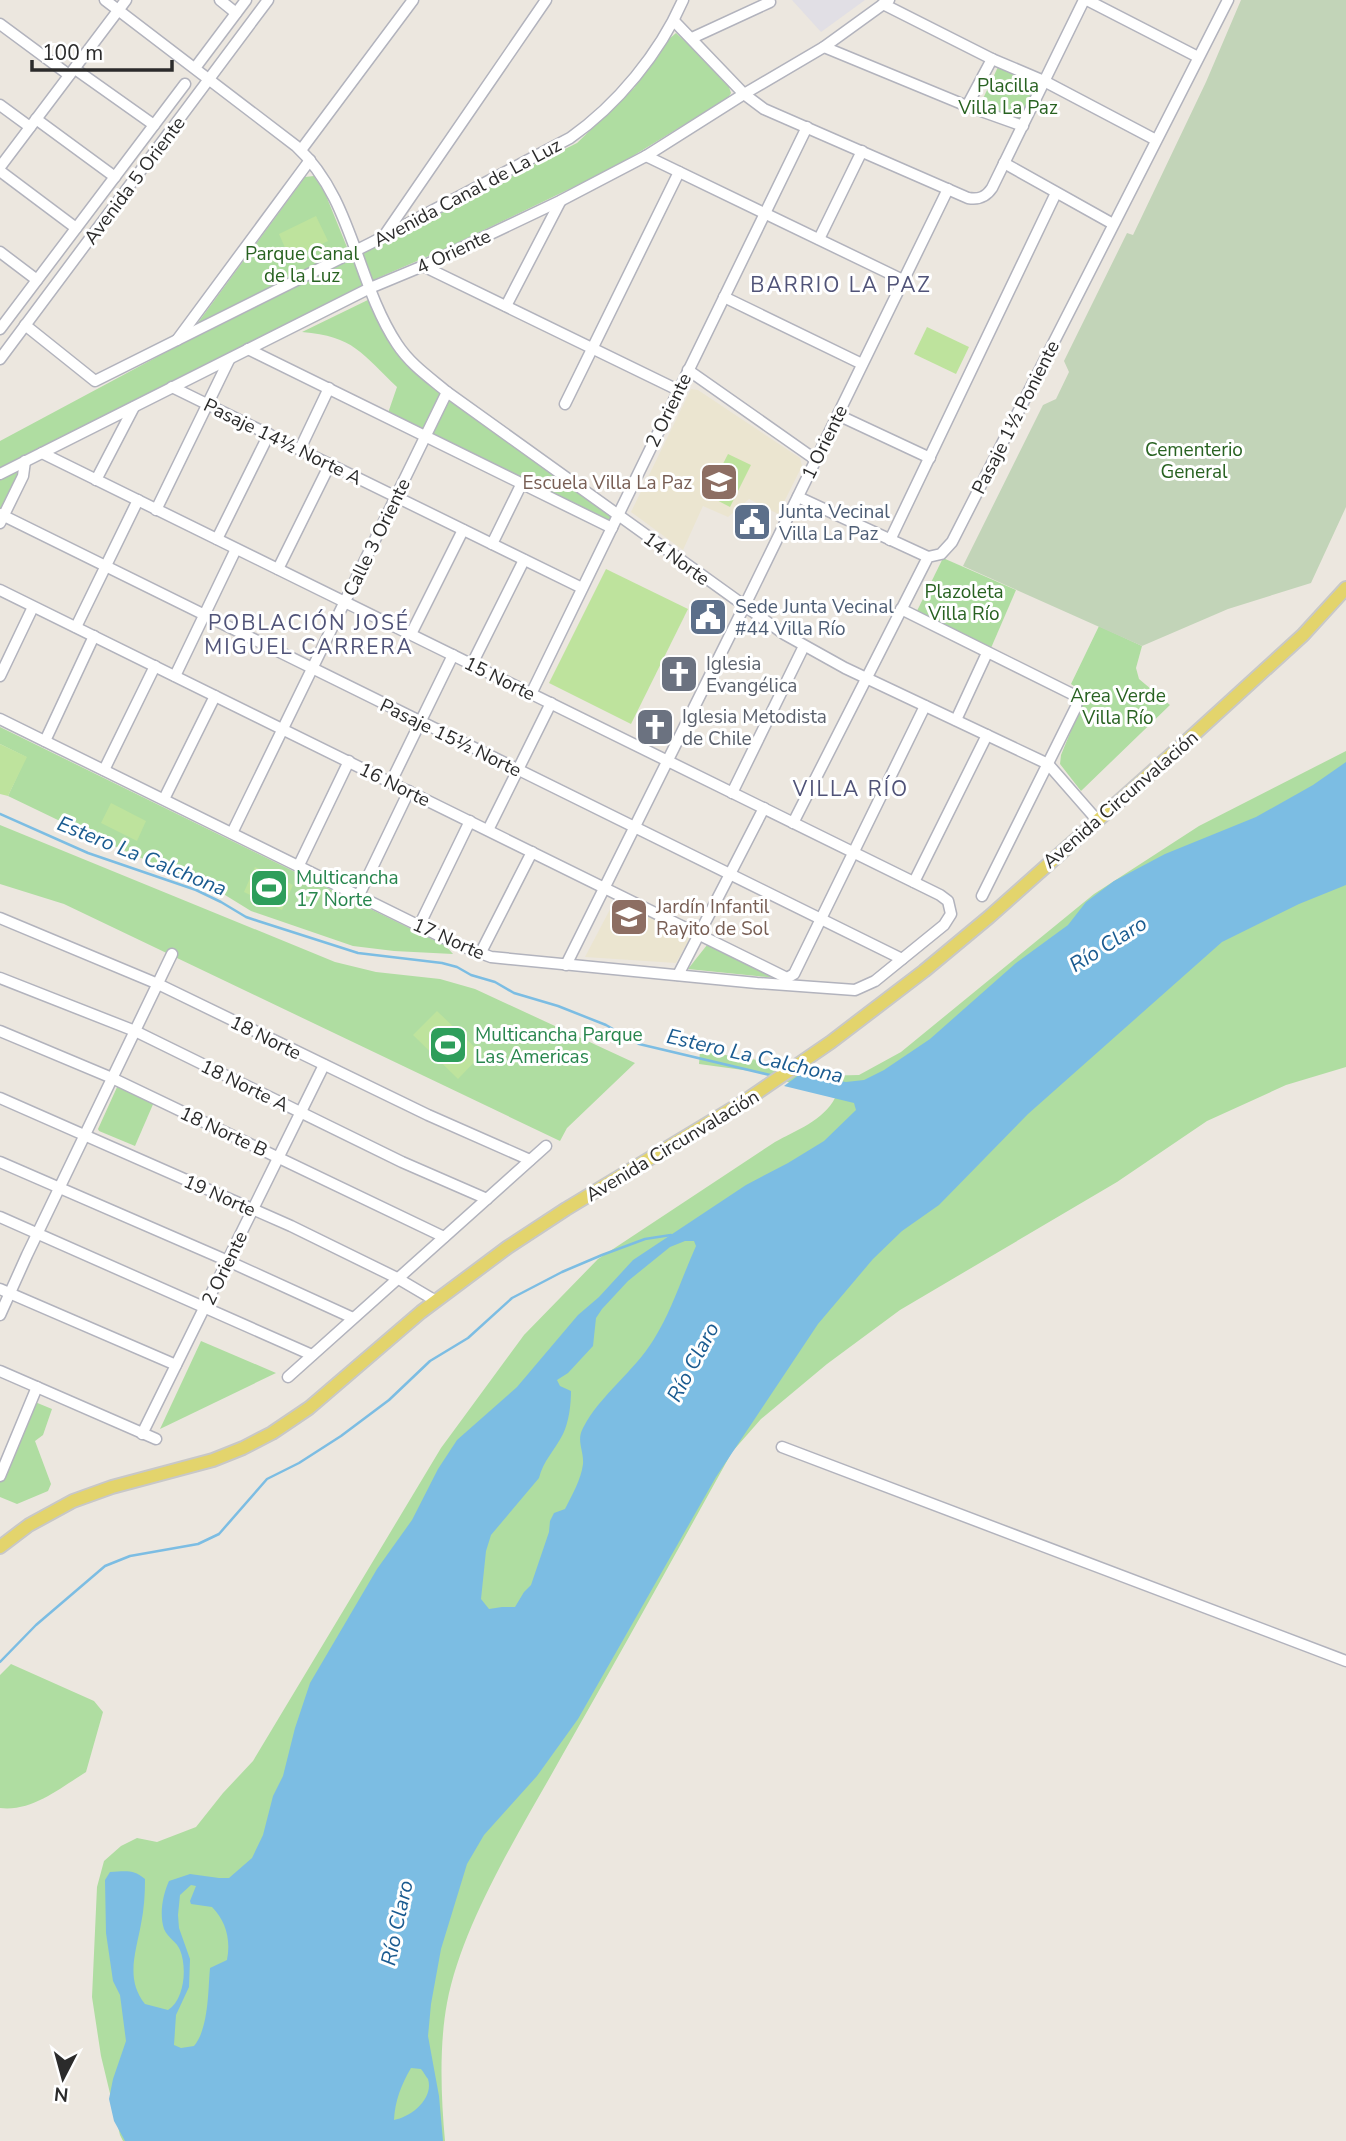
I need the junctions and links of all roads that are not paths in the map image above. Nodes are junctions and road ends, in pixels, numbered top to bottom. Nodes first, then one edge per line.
1 (105, 0) edge
2 (126, 0) edge
3 (220, 0) edge
4 (246, 0) edge
5 (268, 0) edge
6 (413, 0) edge
7 (547, 0) edge
8 (683, 0) edge
9 (1085, 0) edge
10 (1228, 0) edge
11 (770, 2) dead end
12 (886, 2) edge
13 (118, 10) junction
14 (236, 12) junction
15 (674, 20) junction
16 (0, 24) edge
17 (692, 38) junction
18 (824, 47) junction
19 (1198, 57) junction
20 (992, 59) junction
21 (195, 68) junction
22 (72, 72) junction
23 (209, 79) junction
24 (1044, 81) junction
25 (186, 84) dead end
26 (744, 94) junction
27 (0, 104) edge
28 (967, 106) junction
29 (33, 123) junction
30 (154, 125) junction
31 (1023, 126) junction
32 (807, 127) junction
33 (1156, 140) junction
34 (301, 150) junction
35 (862, 151) junction
36 (646, 156) junction
37 (310, 160) junction
38 (1004, 163) junction
39 (0, 169) edge
40 (679, 172) junction
41 (115, 177) junction
42 (948, 189) junction
43 (1056, 193) junction
44 (560, 201) junction
45 (764, 213) junction
46 (1113, 224) junction
47 (76, 228) junction
48 (385, 235) junction
49 (819, 239) junction
50 (356, 250) junction
51 (0, 252) edge
52 (423, 266) junction
53 (37, 280) junction
54 (903, 280) junction
55 (370, 288) junction
56 (724, 297) junction
57 (506, 306) junction
58 (25, 325) junction
59 (0, 329) edge
60 (175, 341) junction
61 (592, 348) junction
62 (248, 349) junction
63 (0, 359) edge
64 (230, 360) junction
65 (862, 364) junction
66 (688, 370) junction
67 (172, 387) junction
68 (329, 388) junction
69 (678, 390) junction
70 (447, 392) junction
71 (208, 404) junction
72 (565, 404) dead end
73 (134, 407) junction
74 (838, 415) junction
75 (269, 434) junction
76 (426, 436) junction
77 (300, 449) junction
78 (42, 453) junction
79 (930, 458) junction
80 (816, 460) junction
81 (25, 461) junction
82 (330, 464) junction
83 (0, 474) edge
84 (96, 480) junction
85 (522, 483) junction
86 (396, 497) junction
87 (798, 497) junction
88 (138, 500) junction
89 (156, 509) junction
90 (617, 514) junction
91 (1, 518) edge
92 (612, 527) junction
93 (463, 530) junction
94 (217, 539) junction
95 (890, 540) junction
96 (492, 544) junction
97 (236, 549) junction
98 (928, 557) junction
99 (524, 560) junction
100 (106, 566) junction
101 (278, 569) junction
102 (1346, 588) edge
103 (582, 589) junction
104 (0, 590) edge
105 (345, 602) junction
106 (33, 607) junction
107 (744, 607) junction
108 (901, 609) junction
109 (205, 615) junction
110 (76, 627) junction
111 (411, 634) junction
112 (94, 636) junction
113 (804, 646) junction
114 (988, 653) junction
115 (453, 655) junction
116 (471, 664) junction
117 (155, 666) junction
118 (312, 668) junction
119 (0, 676) edge
120 (175, 676) junction
121 (866, 678) junction
122 (531, 694) junction
123 (215, 695) junction
124 (551, 703) junction
125 (925, 706) junction
126 (0, 719) edge
127 (956, 720) junction
128 (421, 722) junction
129 (283, 729) junction
130 (987, 735) junction
131 (45, 741) junction
132 (349, 761) junction
133 (667, 761) junction
134 (1048, 764) junction
135 (104, 770) junction
136 (518, 770) junction
137 (391, 782) junction
138 (409, 791) junction
139 (732, 793) junction
140 (164, 799) junction
141 (764, 808) junction
142 (1097, 820) junction
143 (470, 821) junction
144 (793, 823) junction
145 (634, 827) junction
146 (488, 830) junction
147 (232, 833) junction
148 (532, 852) junction
149 (854, 852) junction
150 (299, 865) junction
151 (730, 875) junction
152 (914, 882) junction
153 (604, 887) junction
154 (359, 895) junction
155 (982, 895) dead end
156 (951, 909) joint
157 (0, 918) edge
158 (821, 919) junction
159 (419, 926) junction
160 (700, 935) junction
161 (172, 954) dead end
162 (480, 954) junction
163 (902, 959) junction
164 (566, 965) junction
165 (678, 975) junction
166 (0, 978) edge
167 (158, 984) junction
168 (0, 1031) edge
169 (135, 1031) junction
170 (324, 1065) junction
171 (112, 1078) junction
172 (0, 1098) edge
173 (301, 1113) junction
174 (85, 1135) junction
175 (546, 1146) dead end
176 (279, 1157) junction
177 (530, 1160) junction
178 (0, 1162) edge
179 (59, 1188) junction
180 (487, 1199) junction
181 (253, 1209) junction
182 (0, 1217) edge
183 (37, 1234) junction
184 (444, 1237) junction
185 (228, 1261) junction
186 (397, 1278) junction
187 (5, 1291) edge
188 (436, 1301) junction
189 (205, 1307) junction
190 (0, 1315) edge
191 (353, 1318) junction
192 (312, 1355) junction
193 (176, 1365) junction
194 (0, 1371) edge
195 (288, 1377) dead end
196 (37, 1387) junction
197 (142, 1434) junction
198 (156, 1440) dead end
199 (782, 1447) dead end
200 (0, 1476) edge
201 (0, 1547) edge
202 (1346, 1661) edge

1 - 13 street, 14 Norte
2 - 13 street
3 - 14 street
4 - 14 street
5 - 23 street, Avenida 5 Oriente
6 - 34 street
7 - 48 street
8 - 15 street, Avenida Canal de La Luz
9 - 19 street
9 - 24 street
10 - 19 street, Pasaje 1½ Poniente
11 - 17 street
12 - 18 street, 4 Oriente
12 - 20 street
13 - 21 street, 14 Norte
13 - 22 street
14 - 21 street
15 - 17 street
15 - 48 street, Avenida Canal de La Luz
16 - 22 street
17 - 26 street
18 - 26 street, 4 Oriente
18 - 28 street
19 - 33 street, Pasaje 1½ Poniente
20 - 24 street
20 - 28 street
21 - 23 street, 14 Norte
22 - 29 street
22 - 30 street
23 - 34 street, 14 Norte
23 - 58 street, Avenida 5 Oriente
24 - 31 street
24 - 33 street
25 - 30 street
26 - 32 street
26 - 36 street, 4 Oriente
27 - 29 street
28 - 31 street
29 - 39 street
29 - 41 street
30 - 41 street
31 - 38 street
32 - 35 street
32 - 45 street, 2 Oriente
33 - 46 street, Pasaje 1½ Poniente
34 - 37 street, 14 Norte
35 - 42 street
35 - 49 street
36 - 40 street
36 - 44 street, 4 Oriente
37 - 50 street, 14 Norte
37 - 60 street
38 - 42 street
38 - 43 street
39 - 47 street
40 - 45 street
40 - 61 street
41 - 47 street
42 - 54 street, 1 Oriente
43 - 46 street
43 - 79 street
44 - 52 street, 4 Oriente
44 - 57 street
45 - 49 street
45 - 56 street, 2 Oriente
46 - 98 street, Pasaje 1½ Poniente
47 - 53 street
48 - 50 street, Avenida Canal de La Luz
49 - 54 street
50 - 55 street, 14 Norte
50 - 60 street, Avenida Canal de La Luz
51 - 53 street
52 - 55 street, 4 Oriente
52 - 57 street
53 - 59 street
54 - 65 street, 1 Oriente
55 - 62 street, 4 Oriente
55 - 70 street, 14 Norte
56 - 65 street
56 - 66 street, 2 Oriente
57 - 61 street
58 - 60 street, Avenida Canal de La Luz
58 - 63 street, Avenida 5 Oriente
61 - 69 street
61 - 72 street
62 - 64 street, 4 Oriente
62 - 68 street
64 - 67 street, 4 Oriente
64 - 71 street
65 - 74 street, 1 Oriente
66 - 69 street, 2 Oriente
66 - 80 street
67 - 71 street, Pasaje 14½ Norte A
67 - 73 street, 4 Oriente
68 - 76 street
68 - 77 street
69 - 90 street, 2 Oriente
70 - 76 street, Calle 3 Oriente
70 - 90 street, 14 Norte
71 - 75 street, Pasaje 14½ Norte A
71 - 89 street
73 - 78 street, 4 Oriente
73 - 84 street
74 - 79 street
74 - 80 street, 1 Oriente
75 - 77 street, Pasaje 14½ Norte A
75 - 94 street
76 - 85 street
76 - 86 street, Calle 3 Oriente
77 - 82 street, Pasaje 14½ Norte A
78 - 81 street, 4 Oriente
78 - 84 street, 15 Norte
79 - 95 street
80 - 87 street, 1 Oriente
81 - 83 street, 4 Oriente
81 - 91 street
82 - 86 street, Pasaje 14½ Norte A
82 - 101 street
84 - 88 street, 15 Norte
85 - 92 street
85 - 96 street
86 - 93 street, Pasaje 14½ Norte A
86 - 105 street, Calle 3 Oriente
87 - 95 street
87 - 107 street, 1 Oriente
88 - 89 street, 15 Norte
88 - 100 street
89 - 94 street, 15 Norte
90 - 92 street, 2 Oriente
90 - 107 street, 14 Norte
91 - 100 street, Pasaje 15½ Norte
92 - 103 street, 2 Oriente
93 - 96 street, Pasaje 14½ Norte A
93 - 111 street
94 - 97 street, 15 Norte
95 - 98 street
96 - 99 street, Pasaje 14½ Norte A
97 - 101 street, 15 Norte
97 - 109 street
98 - 108 street, Pasaje 1½ Poniente
99 - 103 street, Pasaje 14½ Norte A
99 - 116 street
100 - 109 street, Pasaje 15½ Norte
100 - 110 street
101 - 105 street, 15 Norte
102 - 142 main road, Avenida Circunvalación
103 - 122 street, 2 Oriente
104 - 106 street, 16 Norte
105 - 111 street, 15 Norte
105 - 118 street, Calle 3 Oriente
106 - 110 street, 16 Norte
106 - 119 street
107 - 113 street, 14 Norte
107 - 133 street, 1 Oriente
108 - 114 street
108 - 121 street, Pasaje 1½ Poniente
109 - 118 street, Pasaje 15½ Norte
109 - 120 street
110 - 112 street, 16 Norte
111 - 115 street, 15 Norte
112 - 117 street, 16 Norte
112 - 131 street
113 - 121 street, 14 Norte
113 - 139 street
114 - 127 street
114 - 134 street
115 - 116 street, 15 Norte
115 - 128 street
116 - 122 street, 15 Norte
117 - 120 street, 16 Norte
117 - 135 street
118 - 128 street, Pasaje 15½ Norte
118 - 129 street, Calle 3 Oriente
120 - 123 street, 16 Norte
121 - 125 street, 14 Norte
121 - 144 street, Pasaje 1½ Poniente
122 - 124 street, 15 Norte
123 - 129 street, 16 Norte
123 - 140 street
124 - 133 street, 15 Norte
124 - 136 street
125 - 127 street, 14 Norte
125 - 149 street
126 - 131 street, 17 Norte
127 - 130 street, 14 Norte
128 - 136 street, Pasaje 15½ Norte
128 - 137 street
129 - 132 street, 16 Norte
129 - 147 street, Calle 3 Oriente
130 - 134 street, 14 Norte
130 - 152 street
131 - 135 street, 17 Norte
132 - 137 street, 16 Norte
132 - 150 street
133 - 139 street, 15 Norte
133 - 145 street, 1 Oriente
134 - 142 street, 14 Norte
134 - 155 street
135 - 140 street, 17 Norte
136 - 145 street, Pasaje 15½ Norte
136 - 146 street
137 - 138 street, 16 Norte
138 - 143 street, 16 Norte
138 - 154 street
139 - 141 street, 15 Norte
140 - 147 street, 17 Norte
141 - 144 street, 15 Norte
141 - 151 street
142 - 188 main road, Avenida Circunvalación
143 - 146 street, 16 Norte
143 - 159 street
144 - 149 street, 15 Norte
145 - 151 street, Pasaje 15½ Norte
145 - 153 street, 1 Oriente
146 - 148 street, 16 Norte
147 - 150 street, 17 Norte
148 - 153 street, 16 Norte
148 - 162 street
149 - 152 street, 15 Norte
149 - 158 street
150 - 154 street, 17 Norte
151 - 158 street, Pasaje 15½ Norte
151 - 160 street
152 - 156 street, 15 Norte
153 - 160 street, 16 Norte
153 - 164 street, 1 Oriente
154 - 159 street, 17 Norte
156 - 163 street, 17 Norte
157 - 167 street, 18 Norte
158 - 160 street, 16 Norte
158 - 163 street, Pasaje 15½ Norte
159 - 162 street, 17 Norte
160 - 165 street
161 - 167 street
162 - 164 street, 17 Norte
163 - 165 street, 17 Norte
164 - 165 street, 17 Norte
166 - 169 street, 18 Norte A
167 - 169 street
167 - 170 street, 18 Norte
168 - 171 street, 18 Norte B
169 - 171 street
169 - 173 street, 18 Norte A
170 - 173 street, 2 Oriente
170 - 177 street, 18 Norte
171 - 174 street
171 - 176 street, 18 Norte B
172 - 174 street, 19 Norte
173 - 176 street, 2 Oriente
173 - 180 street, 18 Norte A
174 - 179 street
174 - 181 street, 19 Norte
175 - 177 street
176 - 181 street, 2 Oriente
176 - 184 street, 18 Norte B
177 - 180 street
178 - 179 street
179 - 183 street
179 - 185 street
180 - 184 street
181 - 185 street, 2 Oriente
181 - 186 street, 19 Norte
182 - 183 street
183 - 187 street
183 - 189 street
184 - 186 street
185 - 189 street, 2 Oriente
185 - 191 street
186 - 188 street, 19 Norte
186 - 191 street
187 - 190 street
187 - 193 street
188 - 201 main road, Avenida Circunvalación
189 - 192 street
189 - 193 street, 2 Oriente
191 - 192 street
192 - 195 street
193 - 197 street, 2 Oriente
194 - 196 street
196 - 197 street
196 - 200 street
197 - 198 street
199 - 202 street

